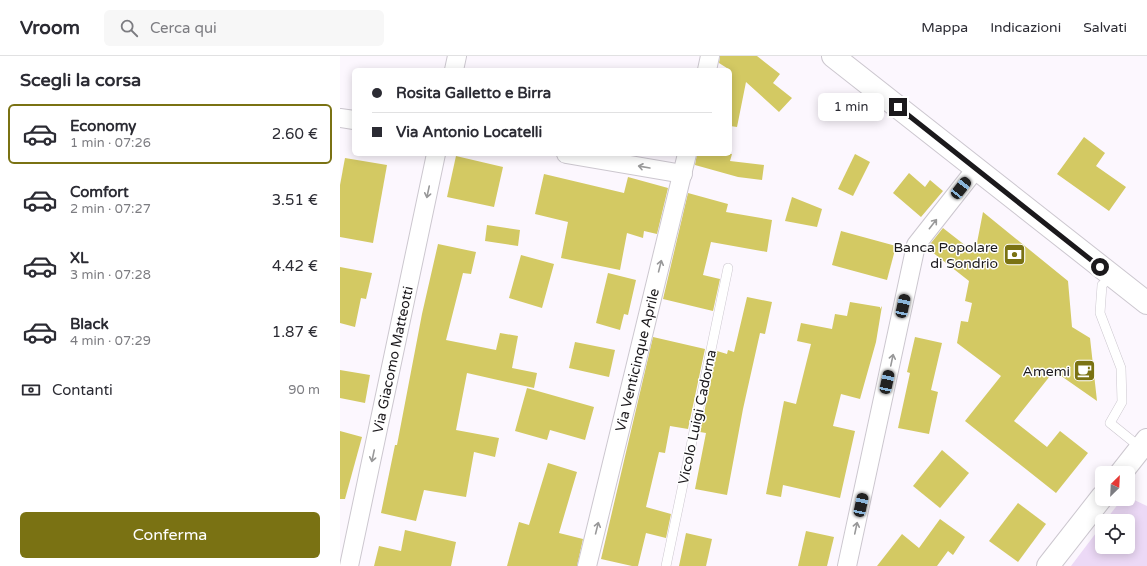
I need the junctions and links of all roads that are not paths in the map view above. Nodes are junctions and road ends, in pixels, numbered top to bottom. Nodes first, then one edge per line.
1 (457, 56) edge
2 (710, 56) edge
3 (833, 56) edge
4 (454, 68) edge
5 (707, 68) edge
6 (340, 118) edge
7 (352, 120) edge
8 (436, 156) edge
9 (578, 156) edge
10 (687, 156) edge
11 (976, 170) junction
12 (683, 174) junction
13 (728, 268) dead end
14 (1112, 276) junction
15 (1147, 303) edge
16 (1145, 446) edge
17 (1127, 466) edge
18 (1095, 506) edge
19 (350, 566) edge
20 (587, 566) edge
21 (666, 566) edge
22 (848, 566) edge
23 (1048, 566) edge

1 - 4 street
2 - 5 street
3 - 11 main road
6 - 7 street
8 -> 19 street, Via Giacomo Matteotti
12 -> 9 street
10 - 12 street, Via Venticinque Aprile
11 - 14 main road
22 -> 11 street
20 -> 12 street, Via Venticinque Aprile
13 - 21 lane, Vicolo Luigi Cadorna
14 - 15 main road
14 - 16 lane
16 - 17 main road
18 - 23 main road

